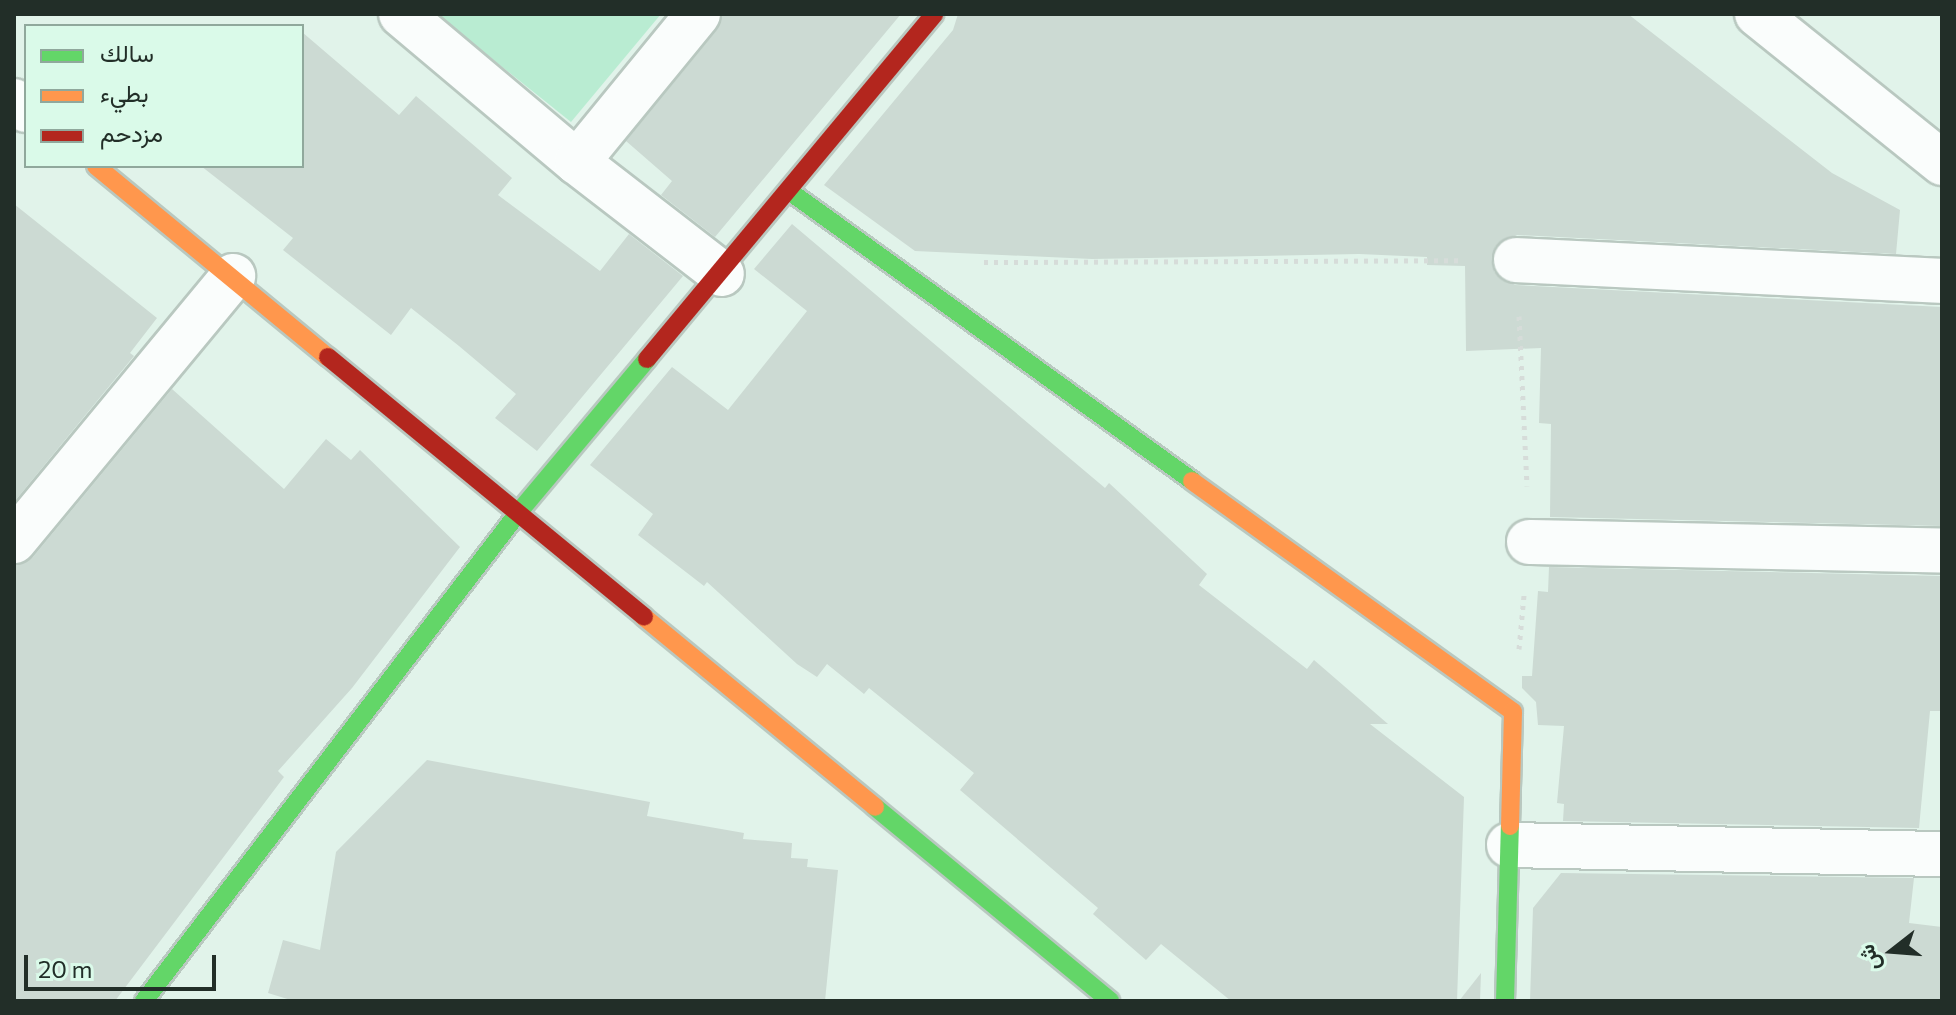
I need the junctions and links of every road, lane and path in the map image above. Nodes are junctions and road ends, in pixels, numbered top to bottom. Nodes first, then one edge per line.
1 (401, 14) edge
2 (698, 14) edge
3 (934, 14) edge
4 (1757, 14) edge
5 (577, 162) junction
6 (1942, 163) edge
7 (98, 168) edge
8 (789, 191) junction
9 (1516, 260) joint
10 (982, 262) dead end
11 (722, 274) junction
12 (233, 276) junction
13 (1942, 281) edge
14 (518, 513) junction
15 (14, 541) edge
16 (1529, 542) dead end
17 (1942, 551) edge
18 (1509, 845) junction
19 (1942, 854) edge
20 (144, 1001) edge
21 (1110, 1001) edge
22 (1505, 1001) edge

1 - 5 street
2 - 5 street
3 - 8 street
4 - 6 street
5 - 11 street
7 - 12 street
8 - 11 street
8 - 18 street
9 - 10 path
9 - 13 street
11 - 14 street
12 - 14 street
12 - 15 street
14 - 20 street
14 - 21 street
16 - 17 street
18 - 19 street
18 - 22 street

